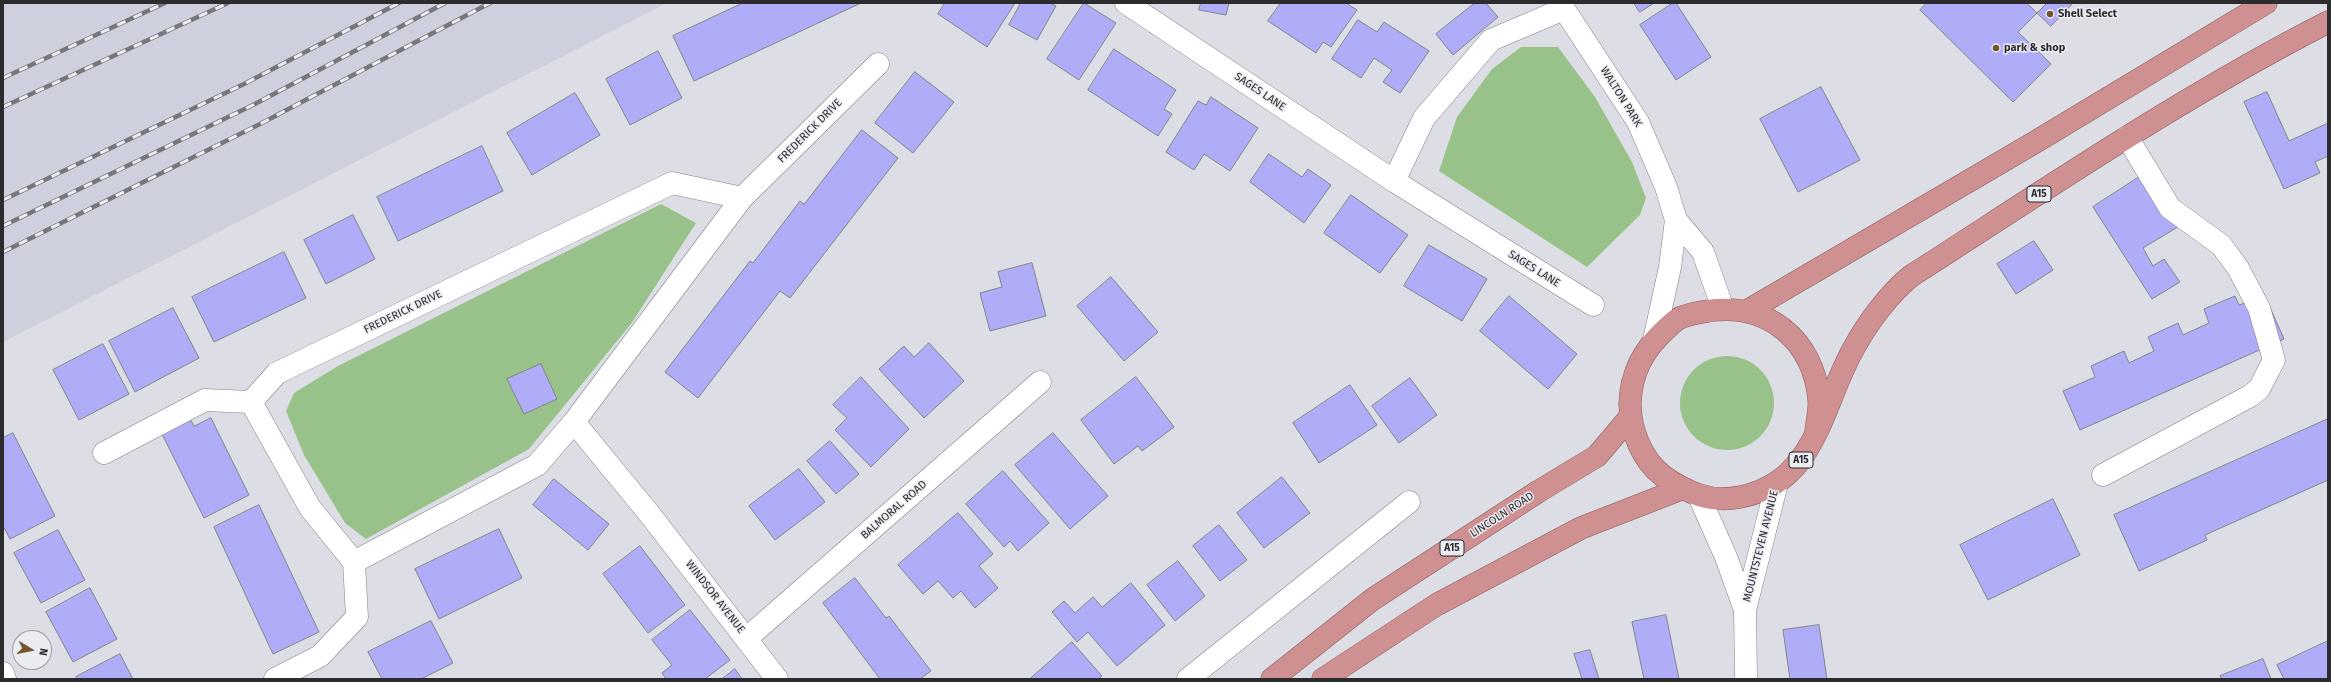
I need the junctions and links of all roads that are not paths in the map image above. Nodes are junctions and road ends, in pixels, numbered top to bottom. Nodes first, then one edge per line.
1 (1126, 3) edge
2 (2266, 3) edge
3 (1563, 6) edge
4 (2328, 22) edge
5 (878, 64) dead end
6 (2127, 137) junction
7 (1394, 181) junction
8 (742, 198) junction
9 (1676, 220) junction
10 (1593, 305) dead end
11 (1723, 309) junction
12 (1747, 311) junction
13 (1654, 340) junction
14 (1040, 382) dead end
15 (251, 402) junction
16 (1630, 417) junction
17 (574, 422) junction
18 (1816, 431) junction
19 (104, 453) dead end
20 (2103, 475) dead end
21 (1777, 483) junction
22 (1690, 493) junction
23 (1409, 502) dead end
24 (354, 562) junction
25 (1745, 610) junction
26 (747, 638) junction
27 (3, 673) edge
28 (6, 679) edge
29 (275, 679) edge
30 (777, 679) edge
31 (1188, 679) edge
32 (1272, 679) edge
33 (1323, 679) edge
34 (1746, 679) edge

1 - 7 street, SAGES LANE
2 - 12 highway
3 - 7 street
3 - 9 street, WALTON PARK
4 - 6 highway, A15
5 - 8 street, FREDERICK DRIVE
6 - 18 highway, A15
6 - 20 street
7 - 10 street, SAGES LANE
8 - 15 street, FREDERICK DRIVE
8 - 17 street, FREDERICK DRIVE
9 - 11 street, WALTON PARK
9 - 13 street, WALTON PARK
11 - 12 highway, A15
11 - 13 highway, A15
12 - 18 highway, A15
13 - 16 highway, A15
14 - 26 street, BALMORAL ROAD
15 - 19 street
15 - 24 street
16 - 22 highway, A15
16 - 32 highway, LINCOLN ROAD / A15
17 - 24 street, FREDERICK DRIVE
17 - 26 street, WINDSOR AVENUE
18 - 21 highway, A15
21 - 22 highway, A15
21 - 25 street, MOUNTSTEVEN AVENUE
22 - 25 street, MOUNTSTEVEN AVENUE
22 - 33 highway, A15
23 - 31 street
24 - 29 street
25 - 34 street, MOUNTSTEVEN AVENUE
26 - 30 street, WINDSOR AVENUE
27 - 28 street

